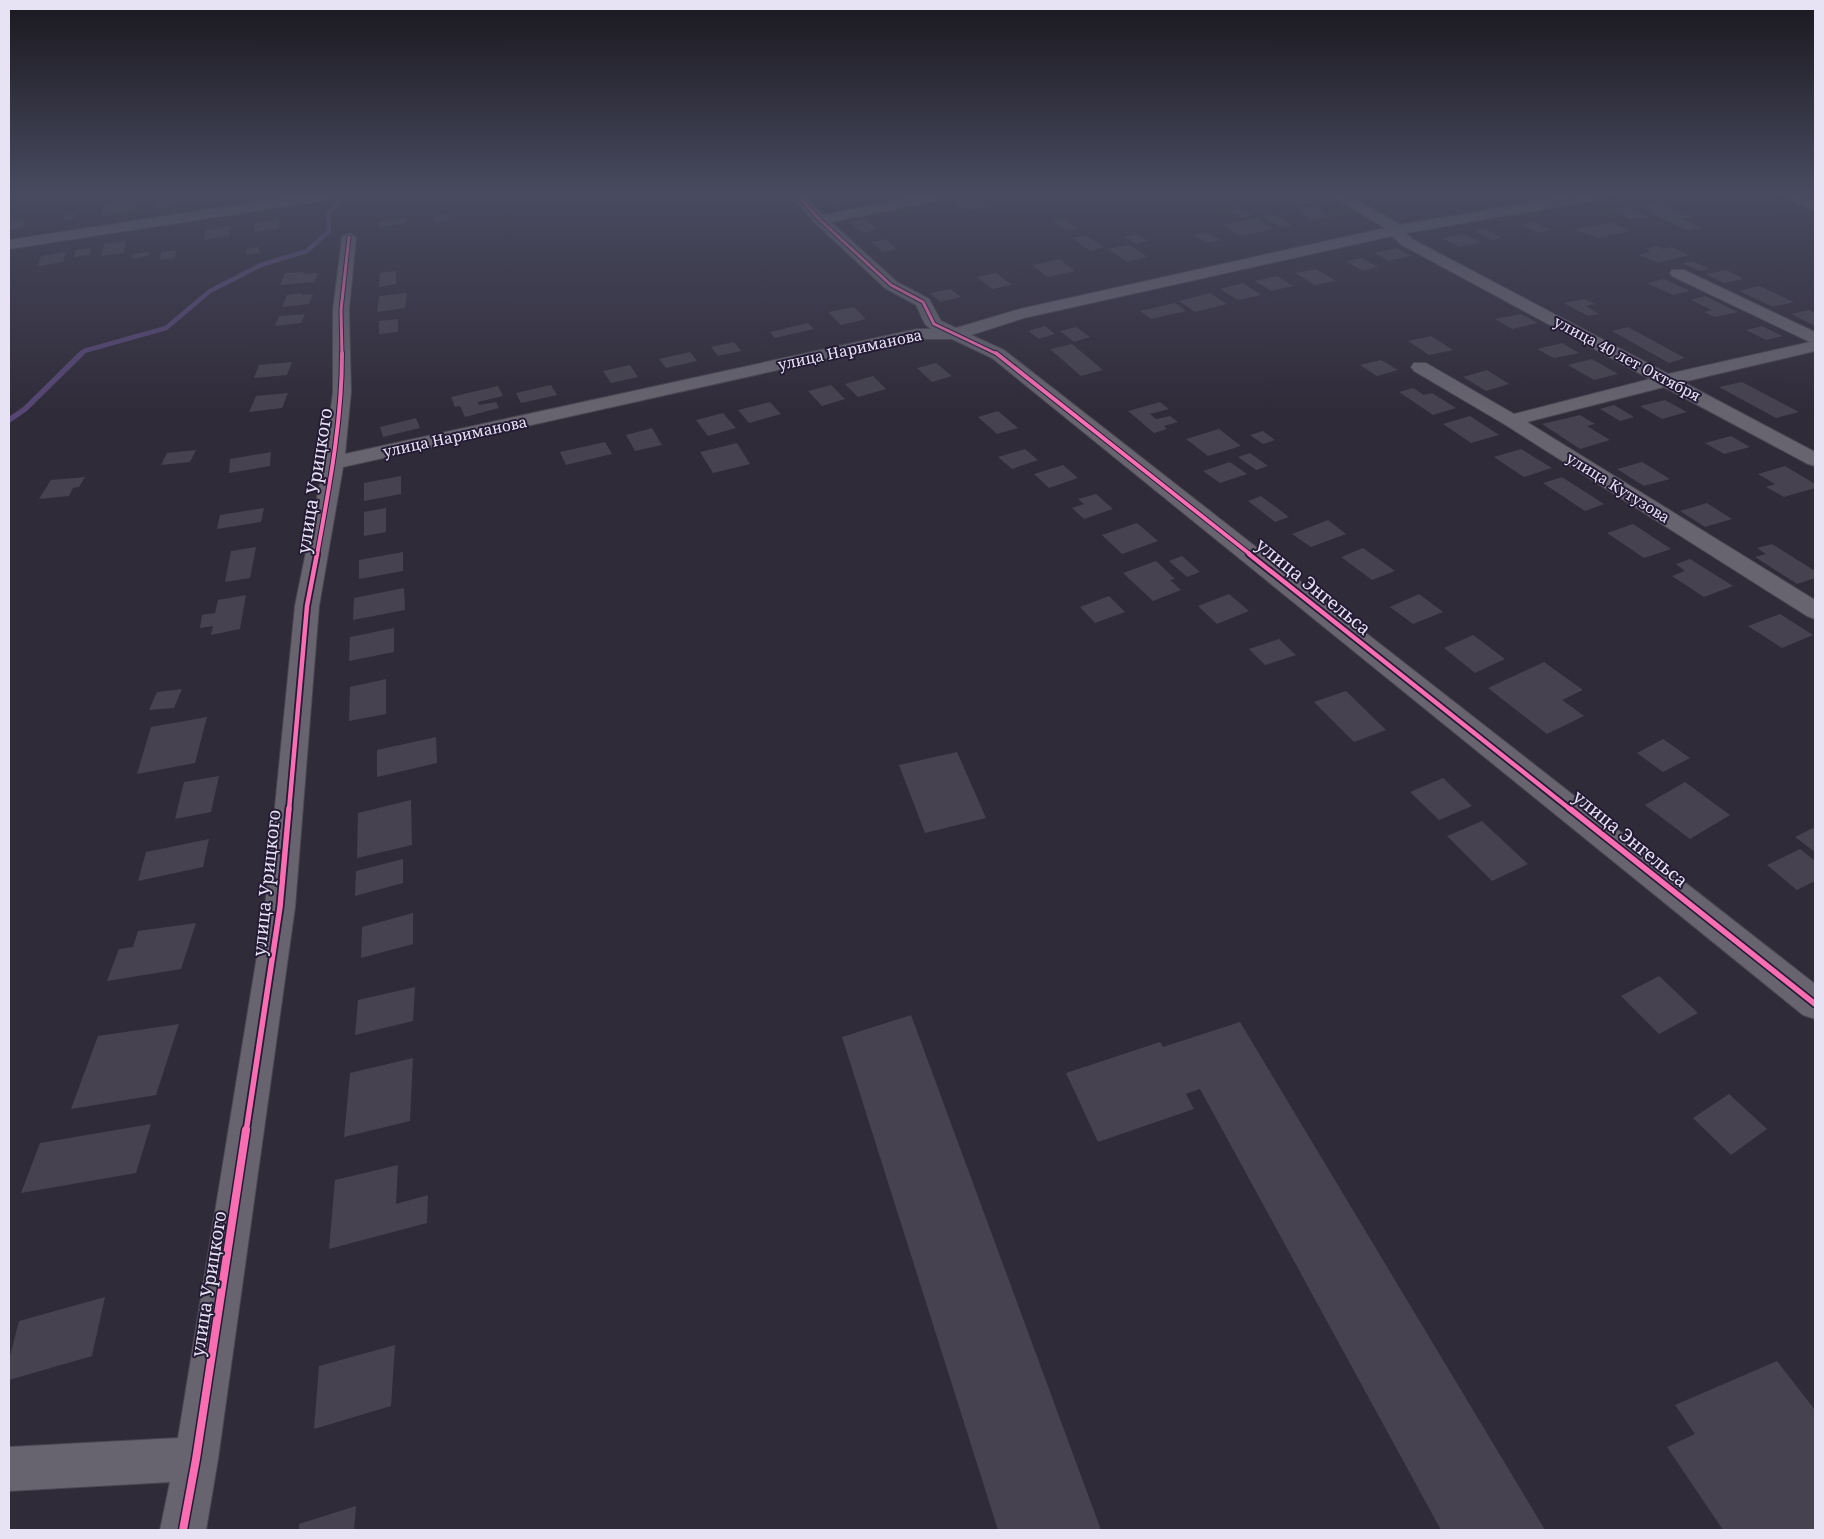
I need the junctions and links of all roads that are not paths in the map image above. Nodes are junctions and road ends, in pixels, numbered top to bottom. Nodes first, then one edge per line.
1 (346, 267) edge
2 (871, 267) edge
3 (1232, 267) edge
4 (1454, 267) edge
5 (1678, 273) dead end
6 (955, 334) junction
7 (1815, 338) edge
8 (1815, 346) edge
9 (1420, 367) dead end
10 (1668, 380) junction
11 (1511, 420) junction
12 (1815, 460) edge
13 (334, 463) junction
14 (1815, 611) edge
15 (1815, 1004) edge
16 (196, 1459) junction
17 (9, 1469) edge
18 (183, 1530) edge

1 - 13 street, улица Урицкого
2 - 6 street, улица Энгельса
3 - 6 street, улица Нариманова
4 - 10 street, улица 40 лет Октября
5 - 7 street
6 - 13 street, улица Нариманова
6 - 15 street, улица Энгельса
8 - 10 street
9 - 11 street, улица Кутузова
10 - 11 street
10 - 12 street, улица 40 лет Октября
11 - 14 street, улица Кутузова
13 - 16 street, улица Урицкого
16 - 17 street
16 - 18 street, улица Урицкого

